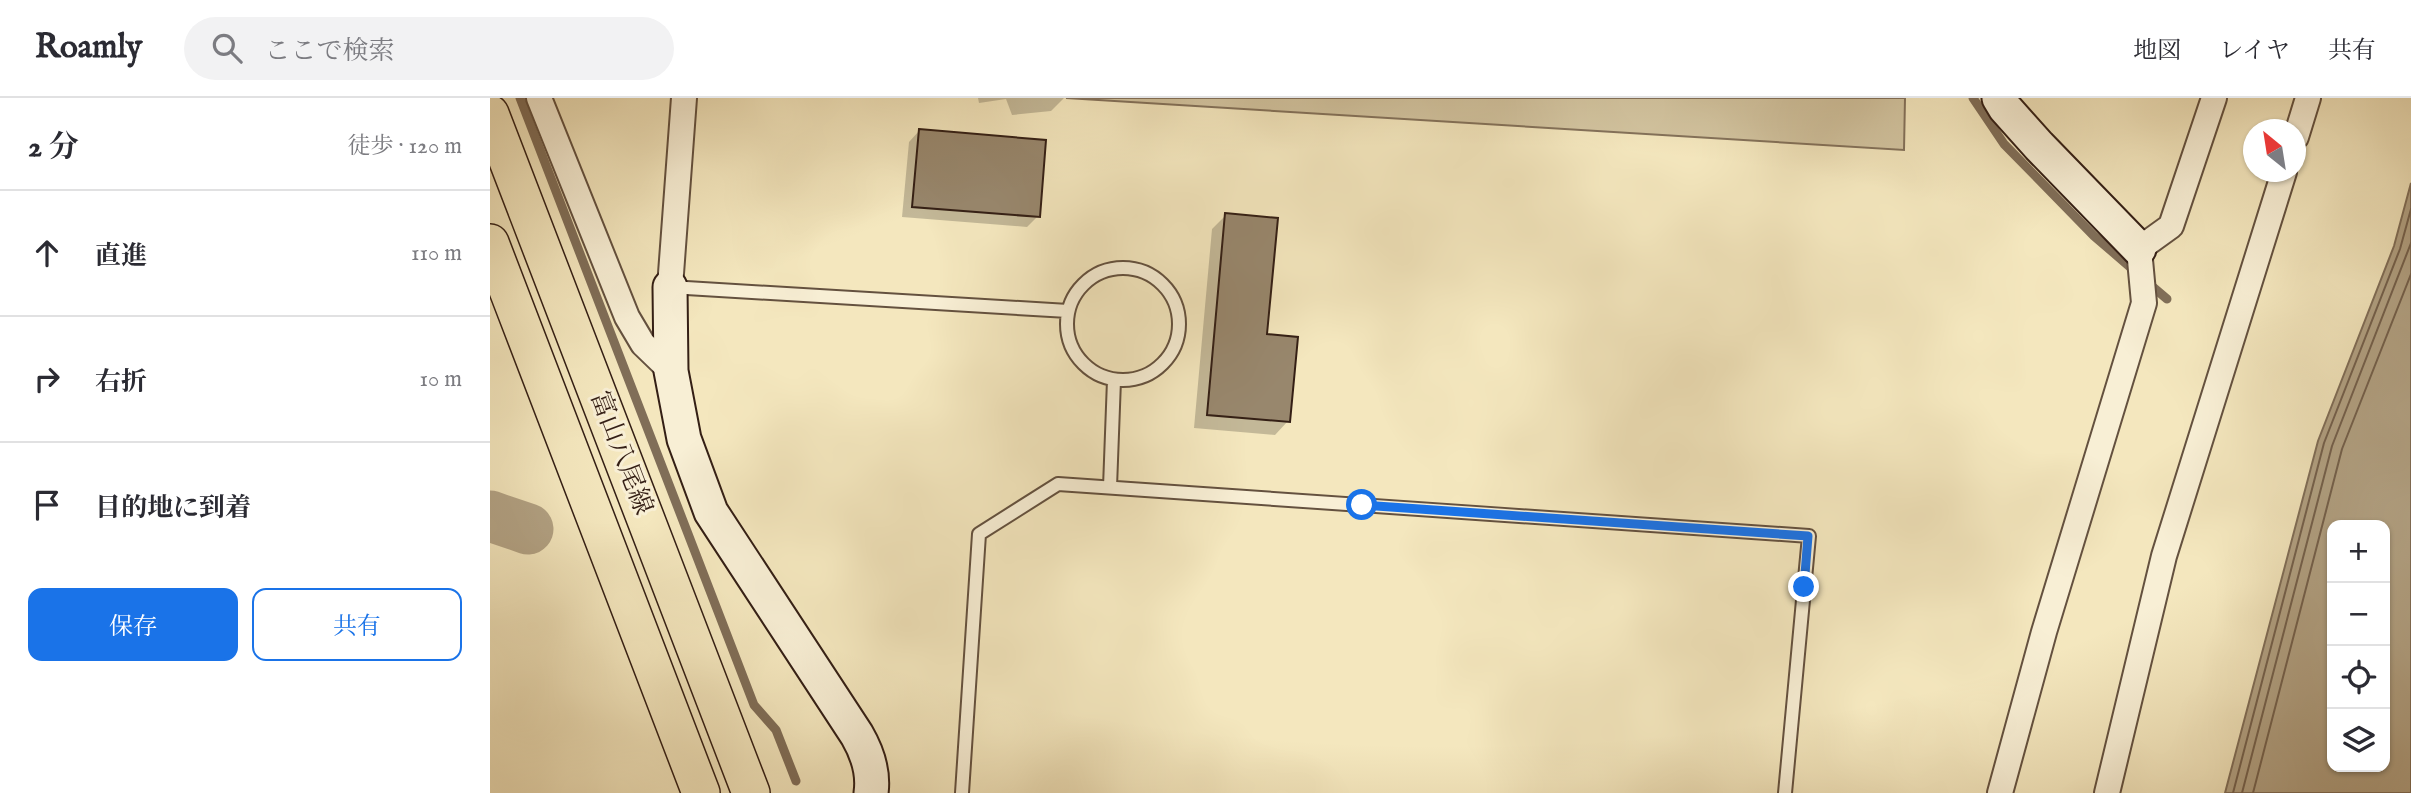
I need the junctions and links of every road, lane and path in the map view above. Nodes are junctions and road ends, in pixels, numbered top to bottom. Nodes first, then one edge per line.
1 (539, 98) edge
2 (684, 98) edge
3 (1999, 98) edge
4 (2214, 98) edge
5 (2308, 98) edge
6 (490, 114) edge
7 (2301, 119) edge
8 (2281, 182) edge
9 (490, 243) edge
10 (2139, 249) junction
11 (670, 287) junction
12 (1068, 311) junction
13 (671, 371) junction
14 (1114, 380) junction
15 (1110, 487) junction
16 (701, 793) edge
17 (751, 793) edge
18 (871, 793) edge
19 (962, 793) edge
20 (1785, 793) edge
21 (2000, 793) edge
22 (2107, 793) edge

1 - 13 street
2 - 11 street
3 - 10 street
4 - 10 street
5 - 7 street
6 - 17 main road, 富山八尾線
8 - 22 street
9 - 16 main road, 富山八尾線
10 - 21 street
11 - 12 lane
11 - 13 street
12 - 14 lane
12 - 14 lane
13 - 18 street
14 - 15 lane
15 - 19 lane
15 - 20 lane

